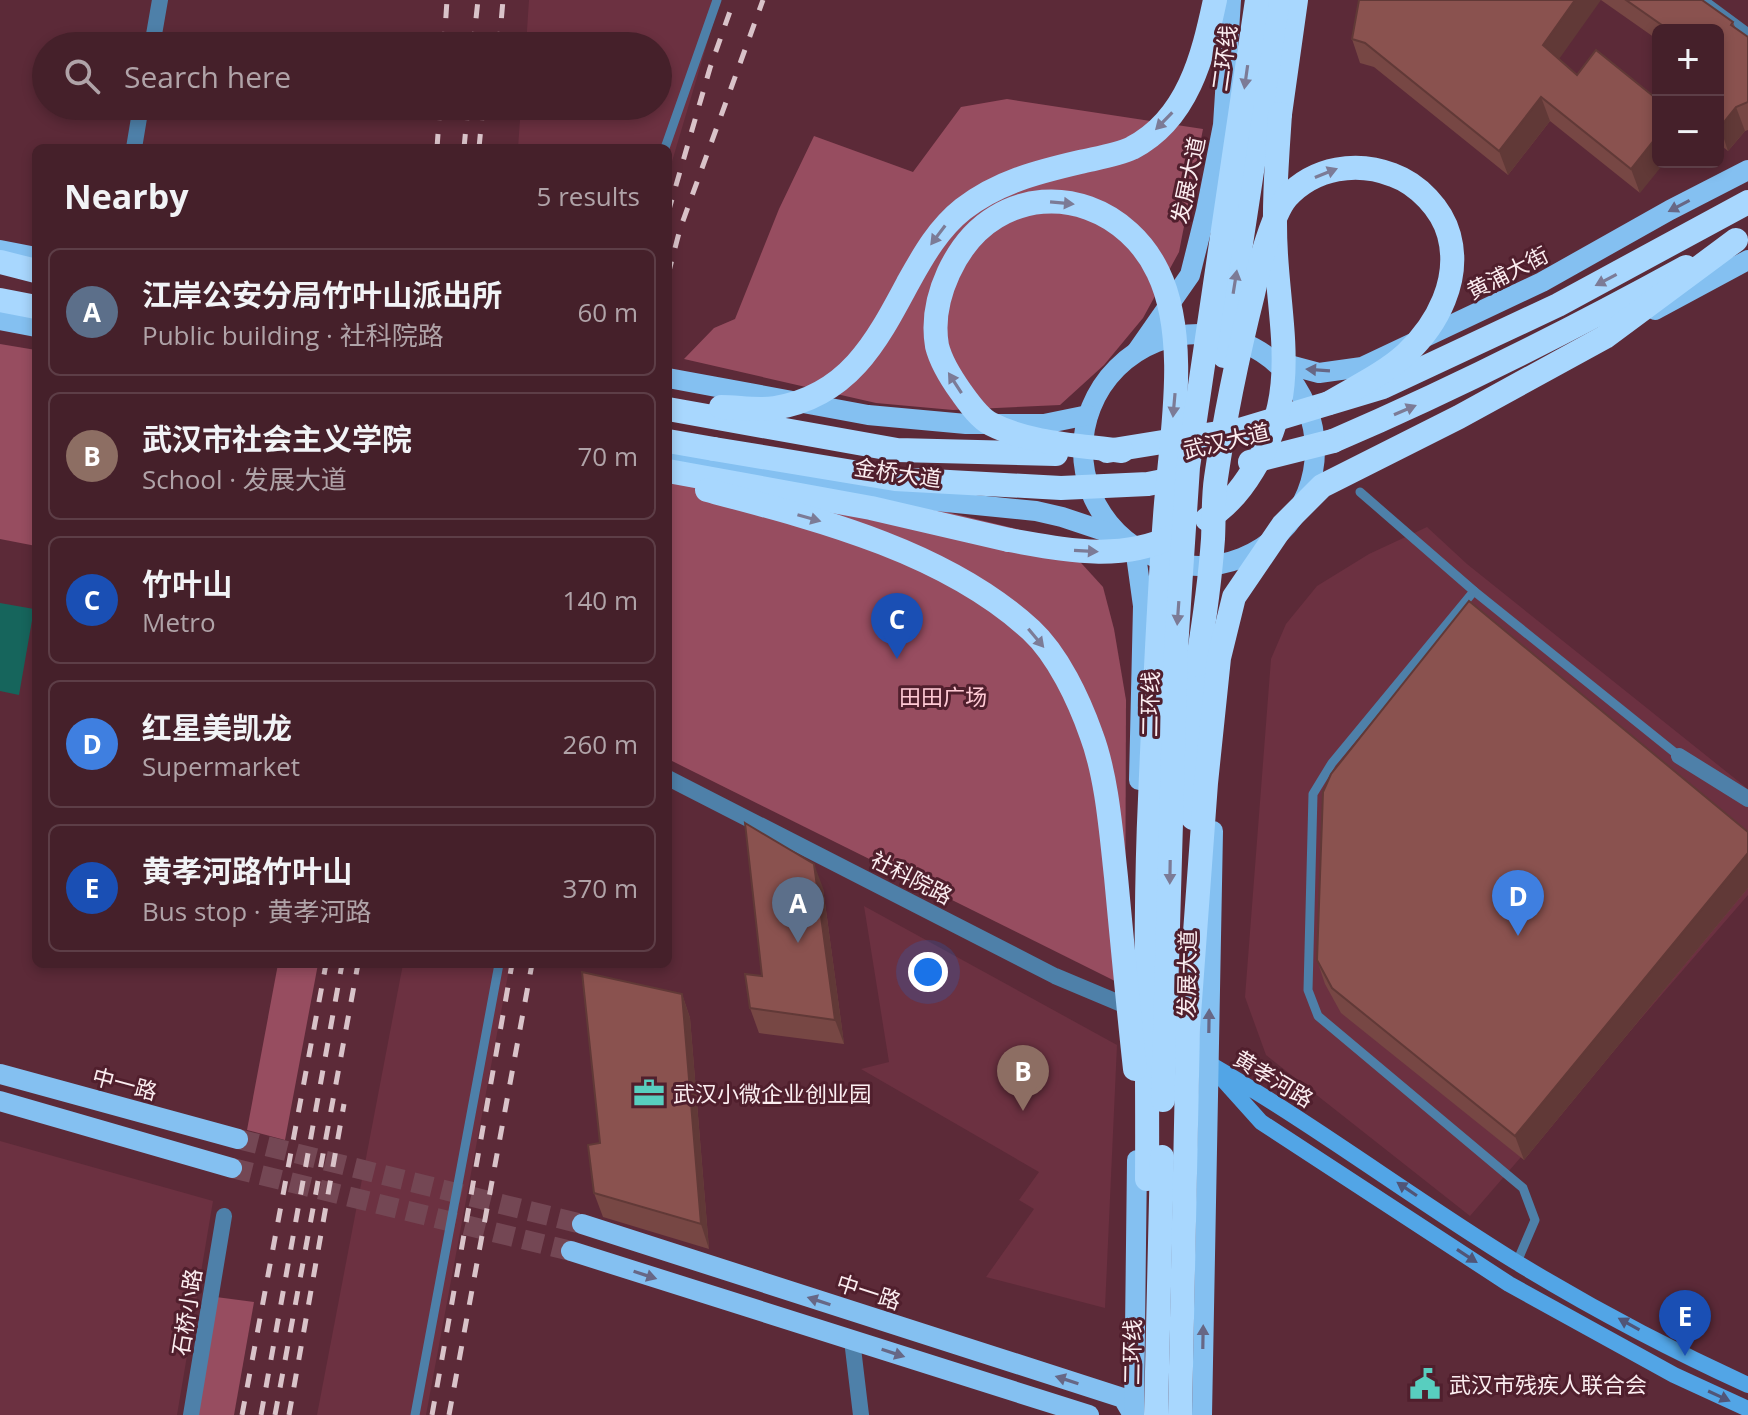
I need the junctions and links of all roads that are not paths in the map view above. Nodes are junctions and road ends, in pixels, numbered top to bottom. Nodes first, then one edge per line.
1 (160, 0) edge
2 (717, 0) edge
3 (1215, 0) edge
4 (1231, 0) edge
5 (1257, 0) edge
6 (1278, 0) edge
7 (1296, 0) edge
8 (1304, 0) edge
9 (1698, 0) edge
10 (154, 32) edge
11 (1748, 37) edge
12 (139, 120) edge
13 (135, 144) edge
14 (666, 144) edge
15 (1748, 170) edge
16 (1748, 202) edge
17 (1744, 245) edge
18 (0, 250) edge
19 (32, 256) edge
20 (0, 262) edge
21 (32, 270) edge
22 (0, 278) edge
23 (32, 284) edge
24 (0, 300) edge
25 (32, 306) edge
26 (0, 320) edge
27 (32, 326) edge
28 (1249, 345) junction
29 (1136, 351) junction
30 (1274, 361) junction
31 (672, 379) edge
32 (672, 399) edge
33 (1329, 403) junction
34 (672, 410) edge
35 (1088, 415) junction
36 (1122, 451) junction
37 (672, 462) edge
38 (672, 462) edge
39 (672, 462) edge
40 (672, 463) edge
41 (1360, 492) dead end
42 (1302, 503) junction
43 (1127, 542) junction
44 (1269, 543) junction
45 (1474, 591) junction
46 (1197, 665) junction
47 (1679, 756) joint
48 (672, 780) edge
49 (1748, 799) edge
50 (498, 968) edge
51 (1137, 1011) junction
52 (1188, 1028) junction
53 (1208, 1063) junction
54 (0, 1074) edge
55 (0, 1101) edge
56 (238, 1139) tunnel mouth
57 (232, 1168) tunnel mouth
58 (1147, 1179) junction
59 (224, 1216) dead end
60 (582, 1224) tunnel mouth
61 (571, 1251) tunnel mouth
62 (1517, 1262) junction
63 (852, 1340) junction
64 (1748, 1385) edge
65 (1748, 1409) edge
66 (191, 1415) edge
67 (415, 1415) edge
68 (861, 1415) edge
69 (1089, 1415) edge
70 (1133, 1415) edge
71 (1141, 1415) edge
72 (1156, 1415) edge
73 (1180, 1415) edge
74 (1202, 1415) edge

1 - 10 street
2 - 14 lane
3 -> 32 highway, bridge
4 - 29 main road, 发展大道
5 -> 72 highway, 二环线, bridge
46 -> 6 highway, 二环线, bridge
37 -> 7 highway, bridge
8 - 28 main road
9 - 11 street
12 - 13 street
15 -> 30 main road, 黄浦大街
16 -> 33 highway, 武汉大道, bridge
38 -> 17 highway, 武汉大道, bridge
17 - 42 main road
17 - 52 highway, bridge
18 - 19 main road
20 - 21 highway
22 - 23 highway
24 - 25 highway
26 - 27 main road
28 - 29 main road
28 - 30 main road
29 - 35 main road
30 - 42 main road
31 - 35 main road
33 - 36 highway, 武汉大道, bridge
46 -> 33 highway, bridge
34 - 36 highway, 武汉大道, bridge
35 - 43 main road
36 -> 58 highway, bridge
39 - 43 main road, 金桥大道
40 -> 58 highway, bridge
41 - 45 lane
42 - 44 main road
43 - 44 main road
43 - 51 main road
53 -> 44 main road, 发展大道
45 - 47 lane
45 - 62 lane
46 - 52 highway, 二环线, bridge
47 - 49 street
48 - 51 street, 社科院路
50 - 67 lane
51 - 53 main road
51 - 70 main road
52 - 73 highway, 二环线, bridge
62 -> 53 main road, 黄孝河路
53 -> 65 main road, 黄孝河路
74 -> 53 main road, 发展大道
54 - 56 main road, 中一路
55 - 57 main road
58 - 71 highway
59 - 66 street, 石桥小路
70 -> 60 main road, 中一路
61 -> 63 main road
64 -> 62 main road, 黄孝河路
63 - 68 street
63 -> 69 main road

